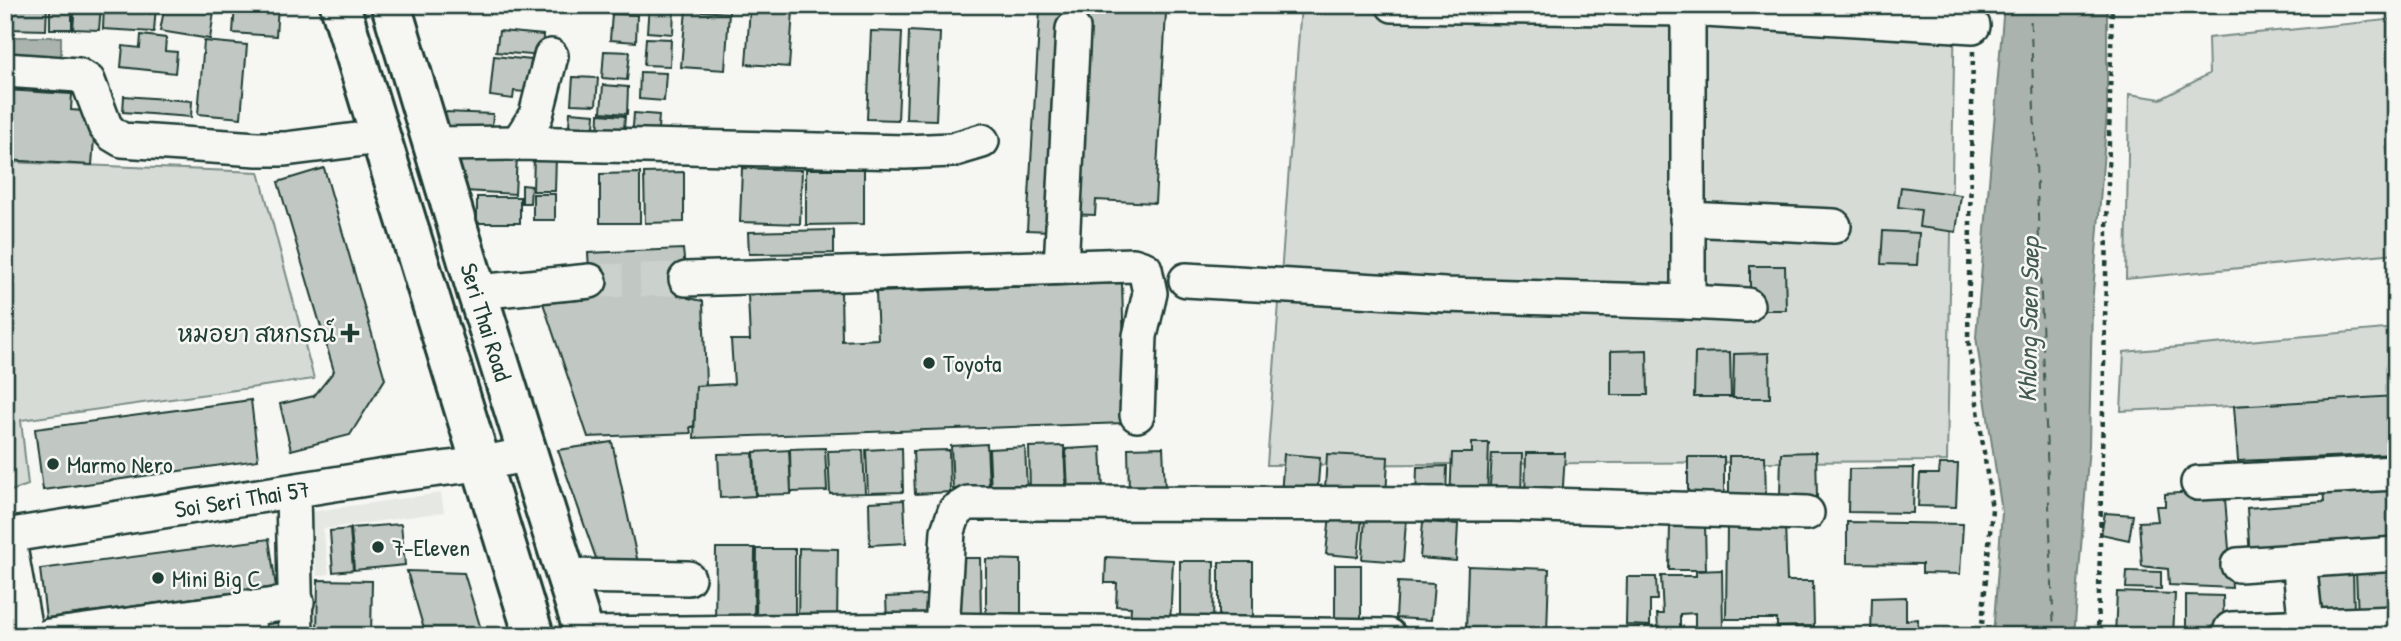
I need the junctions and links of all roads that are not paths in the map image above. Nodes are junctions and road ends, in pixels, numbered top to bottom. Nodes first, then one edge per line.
1 (1393, 5) edge
2 (1688, 9) junction
3 (393, 12) edge
4 (343, 13) edge
5 (1973, 26) road end
6 (1073, 29) dead end
7 (551, 56) dead end
8 (5, 70) edge
9 (380, 137) junction
10 (982, 141) dead end
11 (518, 143) junction
12 (432, 144) junction
13 (1688, 219) junction
14 (1835, 226) dead end
15 (1061, 267) junction
16 (686, 279) tunnel mouth
17 (1186, 280) dead end
18 (590, 281) tunnel mouth
19 (477, 292) junction
20 (1688, 302) junction
21 (1747, 305) dead end
22 (1137, 415) dead end
23 (528, 454) junction
24 (480, 464) junction
25 (2396, 473) edge
26 (2198, 483) dead end
27 (293, 492) junction
28 (1807, 513) dead end
29 (7, 536) edge
30 (2395, 554) edge
31 (2299, 561) junction
32 (2396, 563) edge
33 (2238, 565) dead end
34 (567, 576) junction
35 (688, 578) dead end
36 (297, 602) junction
37 (248, 621) edge
38 (2396, 623) edge
39 (2306, 626) junction
40 (942, 629) junction
41 (2231, 629) dead end
42 (585, 635) edge
43 (26, 636) edge
44 (49, 636) edge
45 (296, 636) edge
46 (534, 636) edge
47 (1389, 636) edge

1 - 2 street
2 - 5 street
2 - 13 street
3 - 12 main road, Seri Thai Road
4 - 9 main road, Seri Thai Road
6 - 15 street
7 - 11 street
8 - 9 street
9 - 24 main road, Seri Thai Road
10 - 11 street
11 - 12 street
12 - 19 main road, Seri Thai Road
13 - 14 street
13 - 20 street
15 - 16 street
15 - 22 street
17 - 20 street
18 - 19 street
19 - 23 main road, Seri Thai Road
20 - 21 street
23 - 24 street, Soi Seri Thai 57
23 - 34 main road, Seri Thai Road
24 - 27 street, Soi Seri Thai 57
24 - 46 main road, Seri Thai Road
25 - 26 street
27 - 29 street, Soi Seri Thai 57
27 - 36 street
28 - 40 street
29 - 43 street
30 - 31 street
30 - 32 street
31 - 33 street
31 - 39 street
34 - 35 street
34 - 42 main road, Seri Thai Road
36 - 37 street
36 - 45 street
37 - 44 street
38 - 39 street
39 - 41 street
40 - 42 street
40 - 47 street

